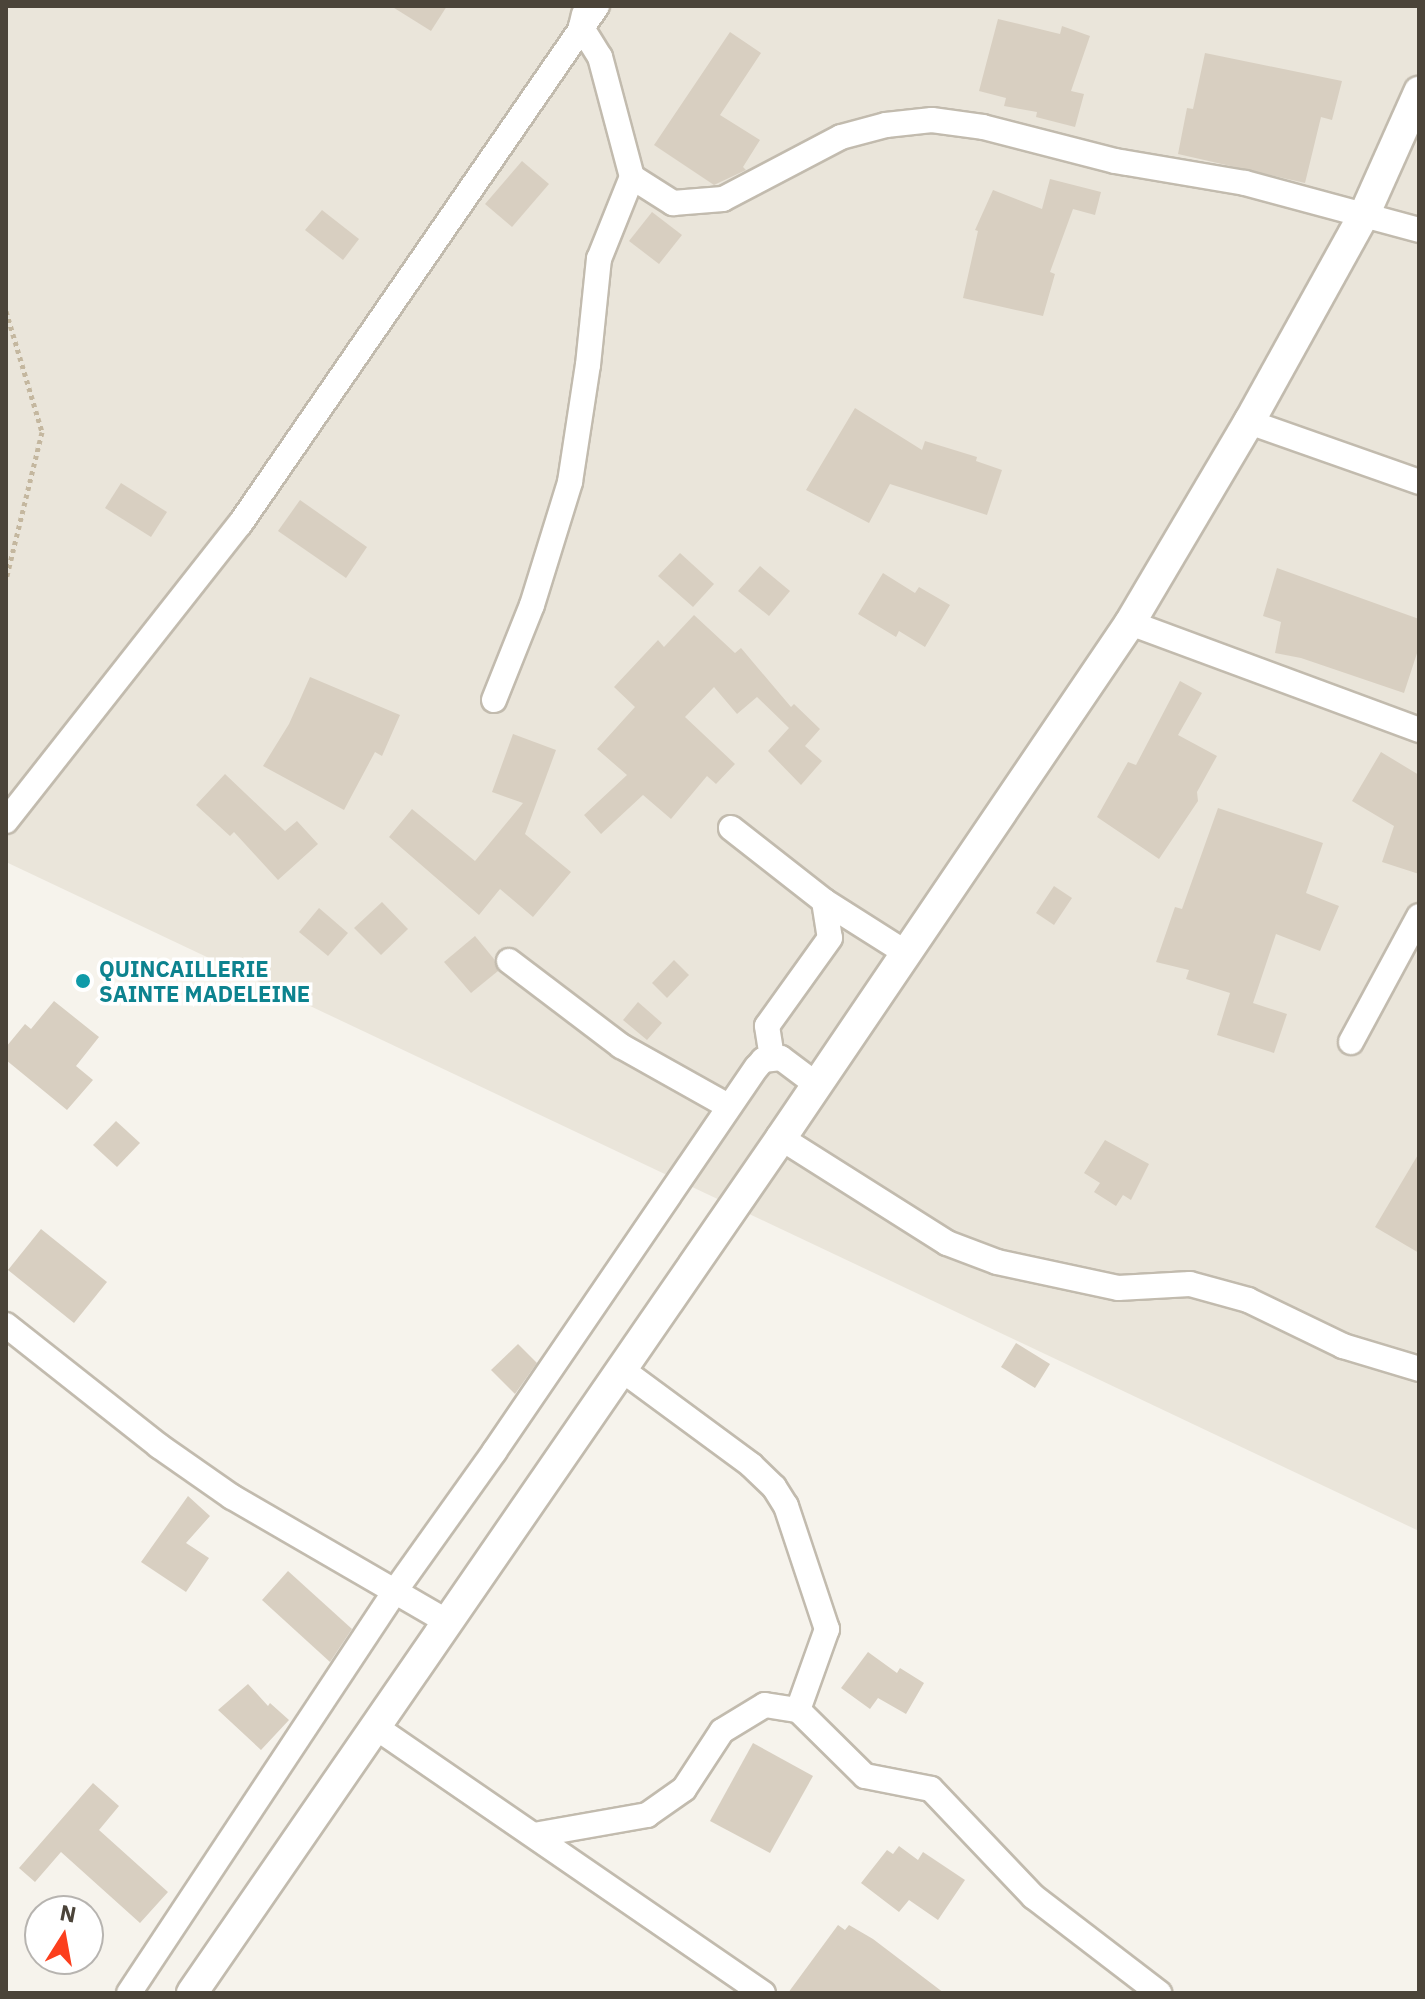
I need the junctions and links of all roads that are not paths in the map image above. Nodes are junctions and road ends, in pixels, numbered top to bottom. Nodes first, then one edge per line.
1 (597, 6) edge
2 (584, 16) edge
3 (1419, 92) edge
4 (632, 177) junction
5 (1365, 213) junction
6 (1419, 230) edge
7 (1249, 422) junction
8 (1419, 482) edge
9 (1130, 623) junction
10 (494, 700) dead end
11 (1419, 730) edge
12 (6, 821) edge
13 (731, 828) dead end
14 (824, 901) junction
15 (1419, 916) edge
16 (906, 953) junction
17 (509, 961) dead end
18 (1351, 1042) dead end
19 (772, 1057) junction
20 (817, 1085) junction
21 (728, 1106) junction
22 (781, 1138) junction
23 (6, 1325) edge
24 (621, 1369) junction
25 (1419, 1369) edge
26 (395, 1591) junction
27 (448, 1622) junction
28 (798, 1710) junction
29 (374, 1726) junction
30 (534, 1835) junction
31 (129, 1993) edge
32 (192, 1993) edge
33 (763, 1993) edge
34 (1159, 1993) edge

1 - 2 street
2 - 4 street
2 - 12 street
3 - 5 street
4 - 5 street
4 - 10 street
5 - 6 street
5 - 7 street
7 - 8 street
7 - 9 street
9 - 11 street
9 - 16 street
13 - 14 street
14 - 16 street
14 - 19 street
15 - 18 street
16 - 20 street
17 - 21 street
19 - 20 street
19 - 21 street
20 - 22 street
21 - 26 street
22 - 24 street
22 - 25 street
23 - 26 street
24 - 27 street
24 - 28 street
26 - 27 street
26 - 31 street
27 - 29 street
28 - 30 street
28 - 34 street
29 - 30 street
29 - 32 street
30 - 33 street

